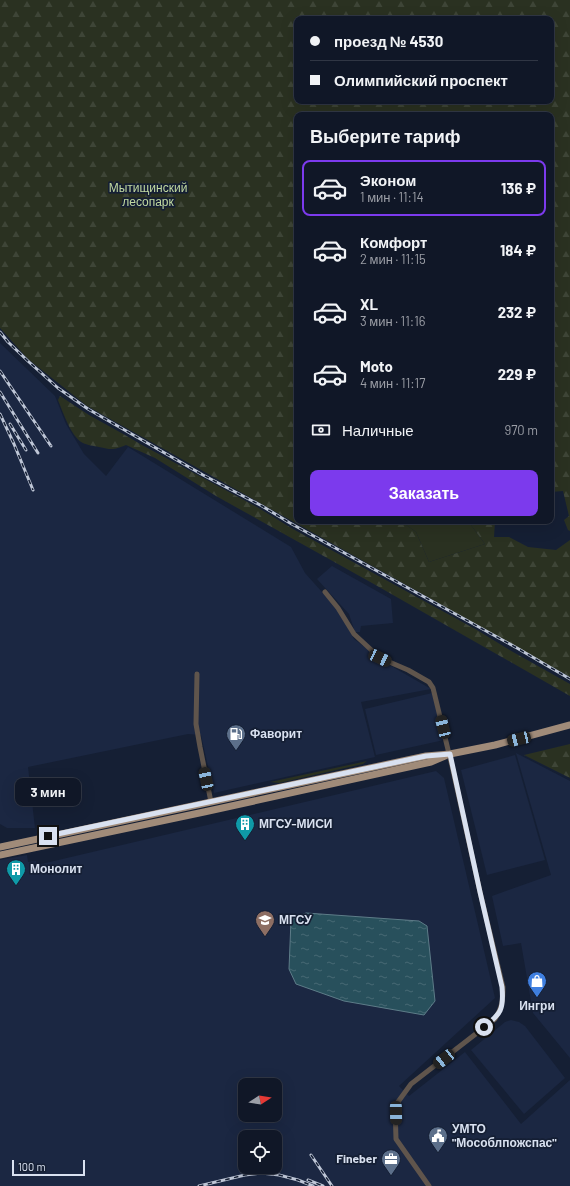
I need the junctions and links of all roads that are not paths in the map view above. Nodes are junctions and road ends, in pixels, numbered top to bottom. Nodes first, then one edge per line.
1 (325, 592) dead end
2 (197, 674) dead end
3 (570, 724) edge
4 (450, 754) junction
5 (211, 802) junction
6 (0, 847) edge
7 (0, 855) edge
8 (429, 1186) edge

1 - 4 street
2 - 5 street
3 - 4 main road
4 - 5 main road
4 - 7 main road
4 - 8 street
5 - 6 main road

